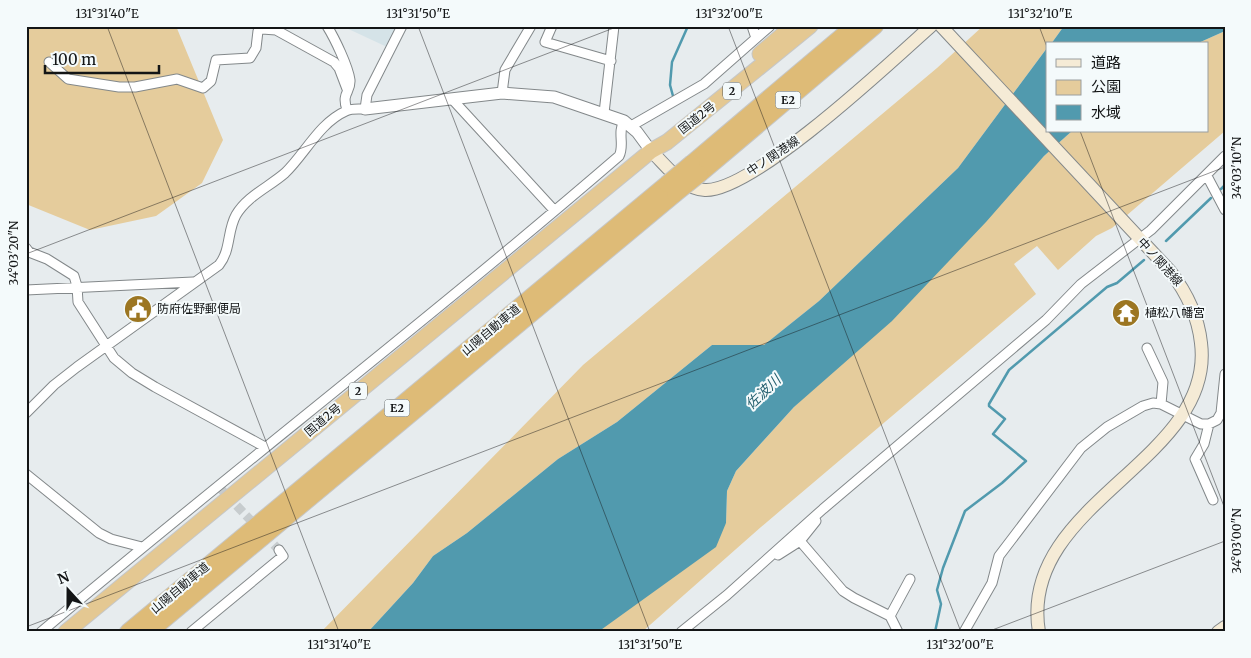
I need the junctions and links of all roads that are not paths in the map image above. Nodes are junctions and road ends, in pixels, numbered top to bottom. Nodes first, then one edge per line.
1 (327, 26) edge
2 (402, 26) edge
3 (531, 26) edge
4 (552, 26) edge
5 (614, 26) edge
6 (752, 26) edge
7 (770, 26) edge
8 (793, 26) edge
9 (810, 26) edge
10 (854, 26) edge
11 (875, 26) edge
12 (931, 26) edge
13 (944, 30) edge
14 (756, 38) junction
15 (49, 62) dead end
16 (611, 62) junction
17 (348, 89) junction
18 (502, 93) junction
19 (452, 98) junction
20 (364, 109) junction
21 (347, 110) junction
22 (604, 113) junction
23 (628, 124) junction
24 (651, 151) junction
25 (1225, 156) edge
26 (696, 168) junction
27 (1207, 176) junction
28 (671, 189) junction
29 (554, 210) junction
30 (1225, 210) edge
31 (1140, 239) junction
32 (26, 248) edge
33 (193, 282) junction
34 (77, 286) junction
35 (26, 290) edge
36 (106, 347) junction
37 (1147, 348) dead end
38 (1225, 374) edge
39 (1161, 404) junction
40 (26, 413) edge
41 (1182, 416) junction
42 (1209, 424) junction
43 (265, 447) junction
44 (26, 474) edge
45 (1213, 500) dead end
46 (820, 512) junction
47 (800, 541) junction
48 (142, 546) junction
49 (278, 550) dead end
50 (767, 558) junction
51 (910, 579) dead end
52 (890, 616) junction
53 (1225, 628) edge
54 (41, 632) edge
55 (66, 632) edge
56 (128, 632) edge
57 (149, 632) edge
58 (191, 632) edge
59 (681, 632) edge
60 (898, 632) edge
61 (964, 632) edge
62 (1039, 632) edge
63 (1218, 632) edge

1 - 17 street
2 - 20 street
3 - 18 street
4 - 16 street
5 - 16 street
6 - 14 street
7 - 14 street
8 - 24 highway, 国道2号 / 2
9 - 24 highway, 国道2号 / 2
10 - 26 highway, 山陽自動車道 / E2
11 - 26 highway, 山陽自動車道 / E2
12 - 24 main road, 中ノ関港線
13 - 31 main road, 中ノ関港線
14 - 23 street
15 - 17 street
16 - 22 street
17 - 21 street
18 - 19 street
18 - 22 street
19 - 20 street
19 - 29 street
20 - 21 street
21 - 33 street
22 - 23 street
23 - 24 street
23 - 29 street
24 - 55 highway, 国道2号 / 2
25 - 27 street
26 - 28 highway, 山陽自動車道 / E2, bridge
27 - 30 street
27 - 31 street
28 - 56 highway, 山陽自動車道 / E2
28 - 57 highway, 山陽自動車道 / E2
29 - 43 street
31 - 41 main road, 中ノ関港線
31 - 46 street
32 - 34 street
33 - 34 street
33 - 36 street
34 - 35 street
34 - 36 street
36 - 40 street
36 - 43 street
37 - 39 street
38 - 42 street
39 - 41 street
39 - 61 street
41 - 42 street
41 - 62 main road, 中ノ関港線
42 - 45 street
43 - 48 street
44 - 48 street
46 - 47 street
46 - 50 street
47 - 50 street
47 - 52 street
48 - 54 street
49 - 58 street
50 - 59 street
51 - 52 street
52 - 60 street
53 - 63 main road

